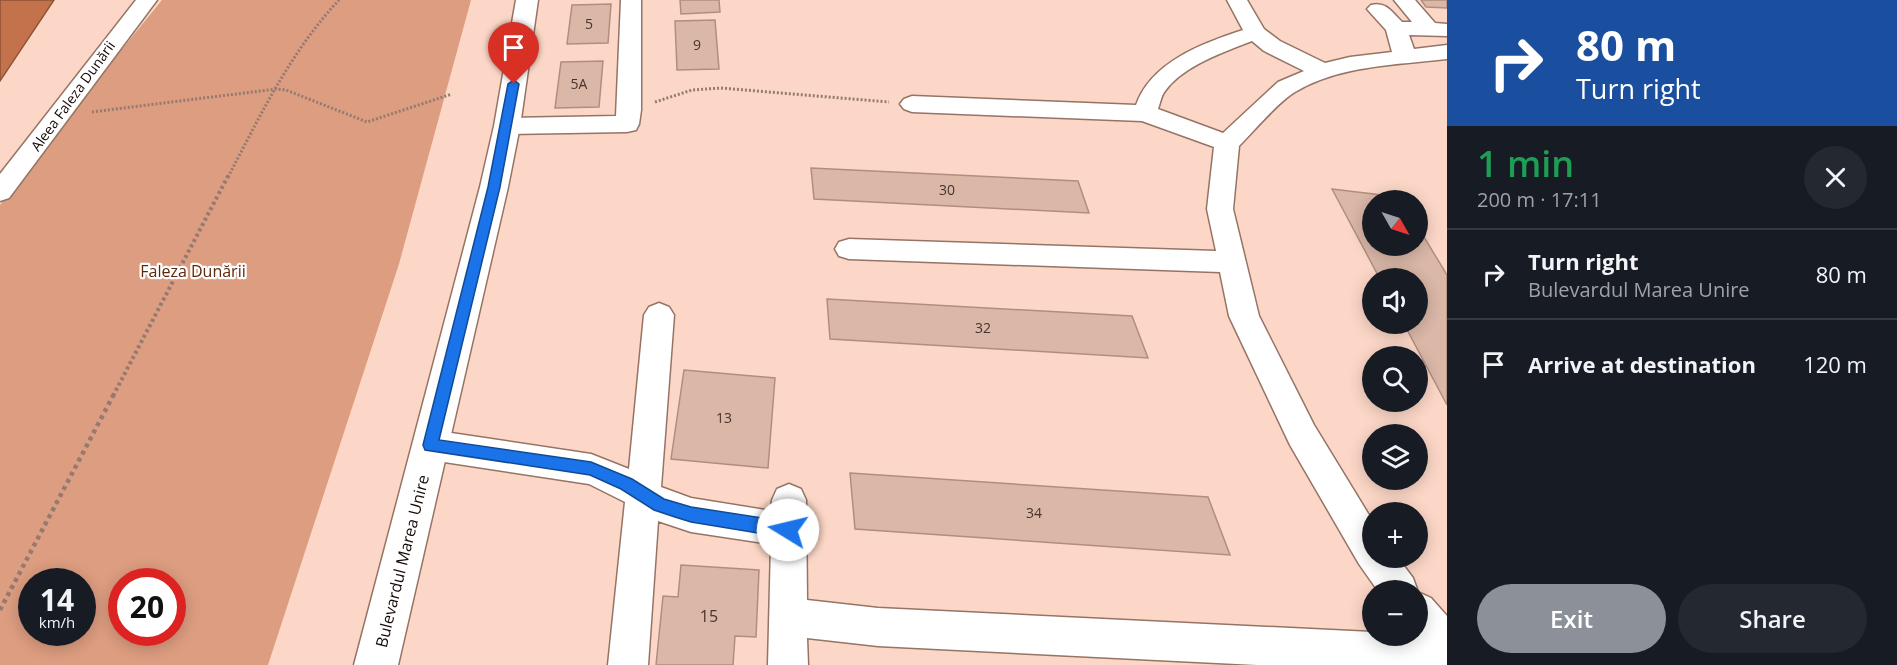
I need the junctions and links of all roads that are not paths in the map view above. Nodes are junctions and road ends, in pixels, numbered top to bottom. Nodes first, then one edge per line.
1 (147, 0) edge
2 (527, 0) edge
3 (631, 0) edge
4 (1237, 0) edge
5 (1404, 0) edge
6 (1378, 9) dead end
7 (1396, 28) junction
8 (1438, 30) edge
9 (1256, 33) junction
10 (1447, 52) edge
11 (1405, 57) junction
12 (1323, 71) junction
13 (912, 104) road end
14 (1145, 113) junction
15 (507, 126) junction
16 (1227, 143) junction
17 (0, 192) edge
18 (849, 249) dead end
19 (1232, 262) junction
20 (659, 315) dead end
21 (431, 445) junction
22 (644, 495) junction
23 (1362, 535) edge
24 (1384, 568) edge
25 (1393, 580) edge
26 (787, 617) junction
27 (1428, 623) edge
28 (1447, 646) edge
29 (1447, 655) edge
30 (376, 665) edge
31 (628, 665) edge
32 (788, 665) edge

1 - 17 street, Aleea Faleza Dunării
2 - 15 main road, Bulevardul Marea Unire
3 - 15 street
4 - 9 street
5 - 8 street
6 - 7 street
7 - 8 street
7 - 11 street
9 - 12 street
9 - 14 street
10 - 11 street
11 - 12 street
12 - 16 street
13 - 14 street
14 - 16 street
15 - 21 main road, Bulevardul Marea Unire
16 - 19 street
18 - 19 street
19 - 23 street
20 - 22 street
21 - 22 street
21 - 30 main road, Bulevardul Marea Unire
22 - 26 street
22 - 31 street
24 - 25 street
26 - 29 street
26 - 32 street
27 - 28 street

